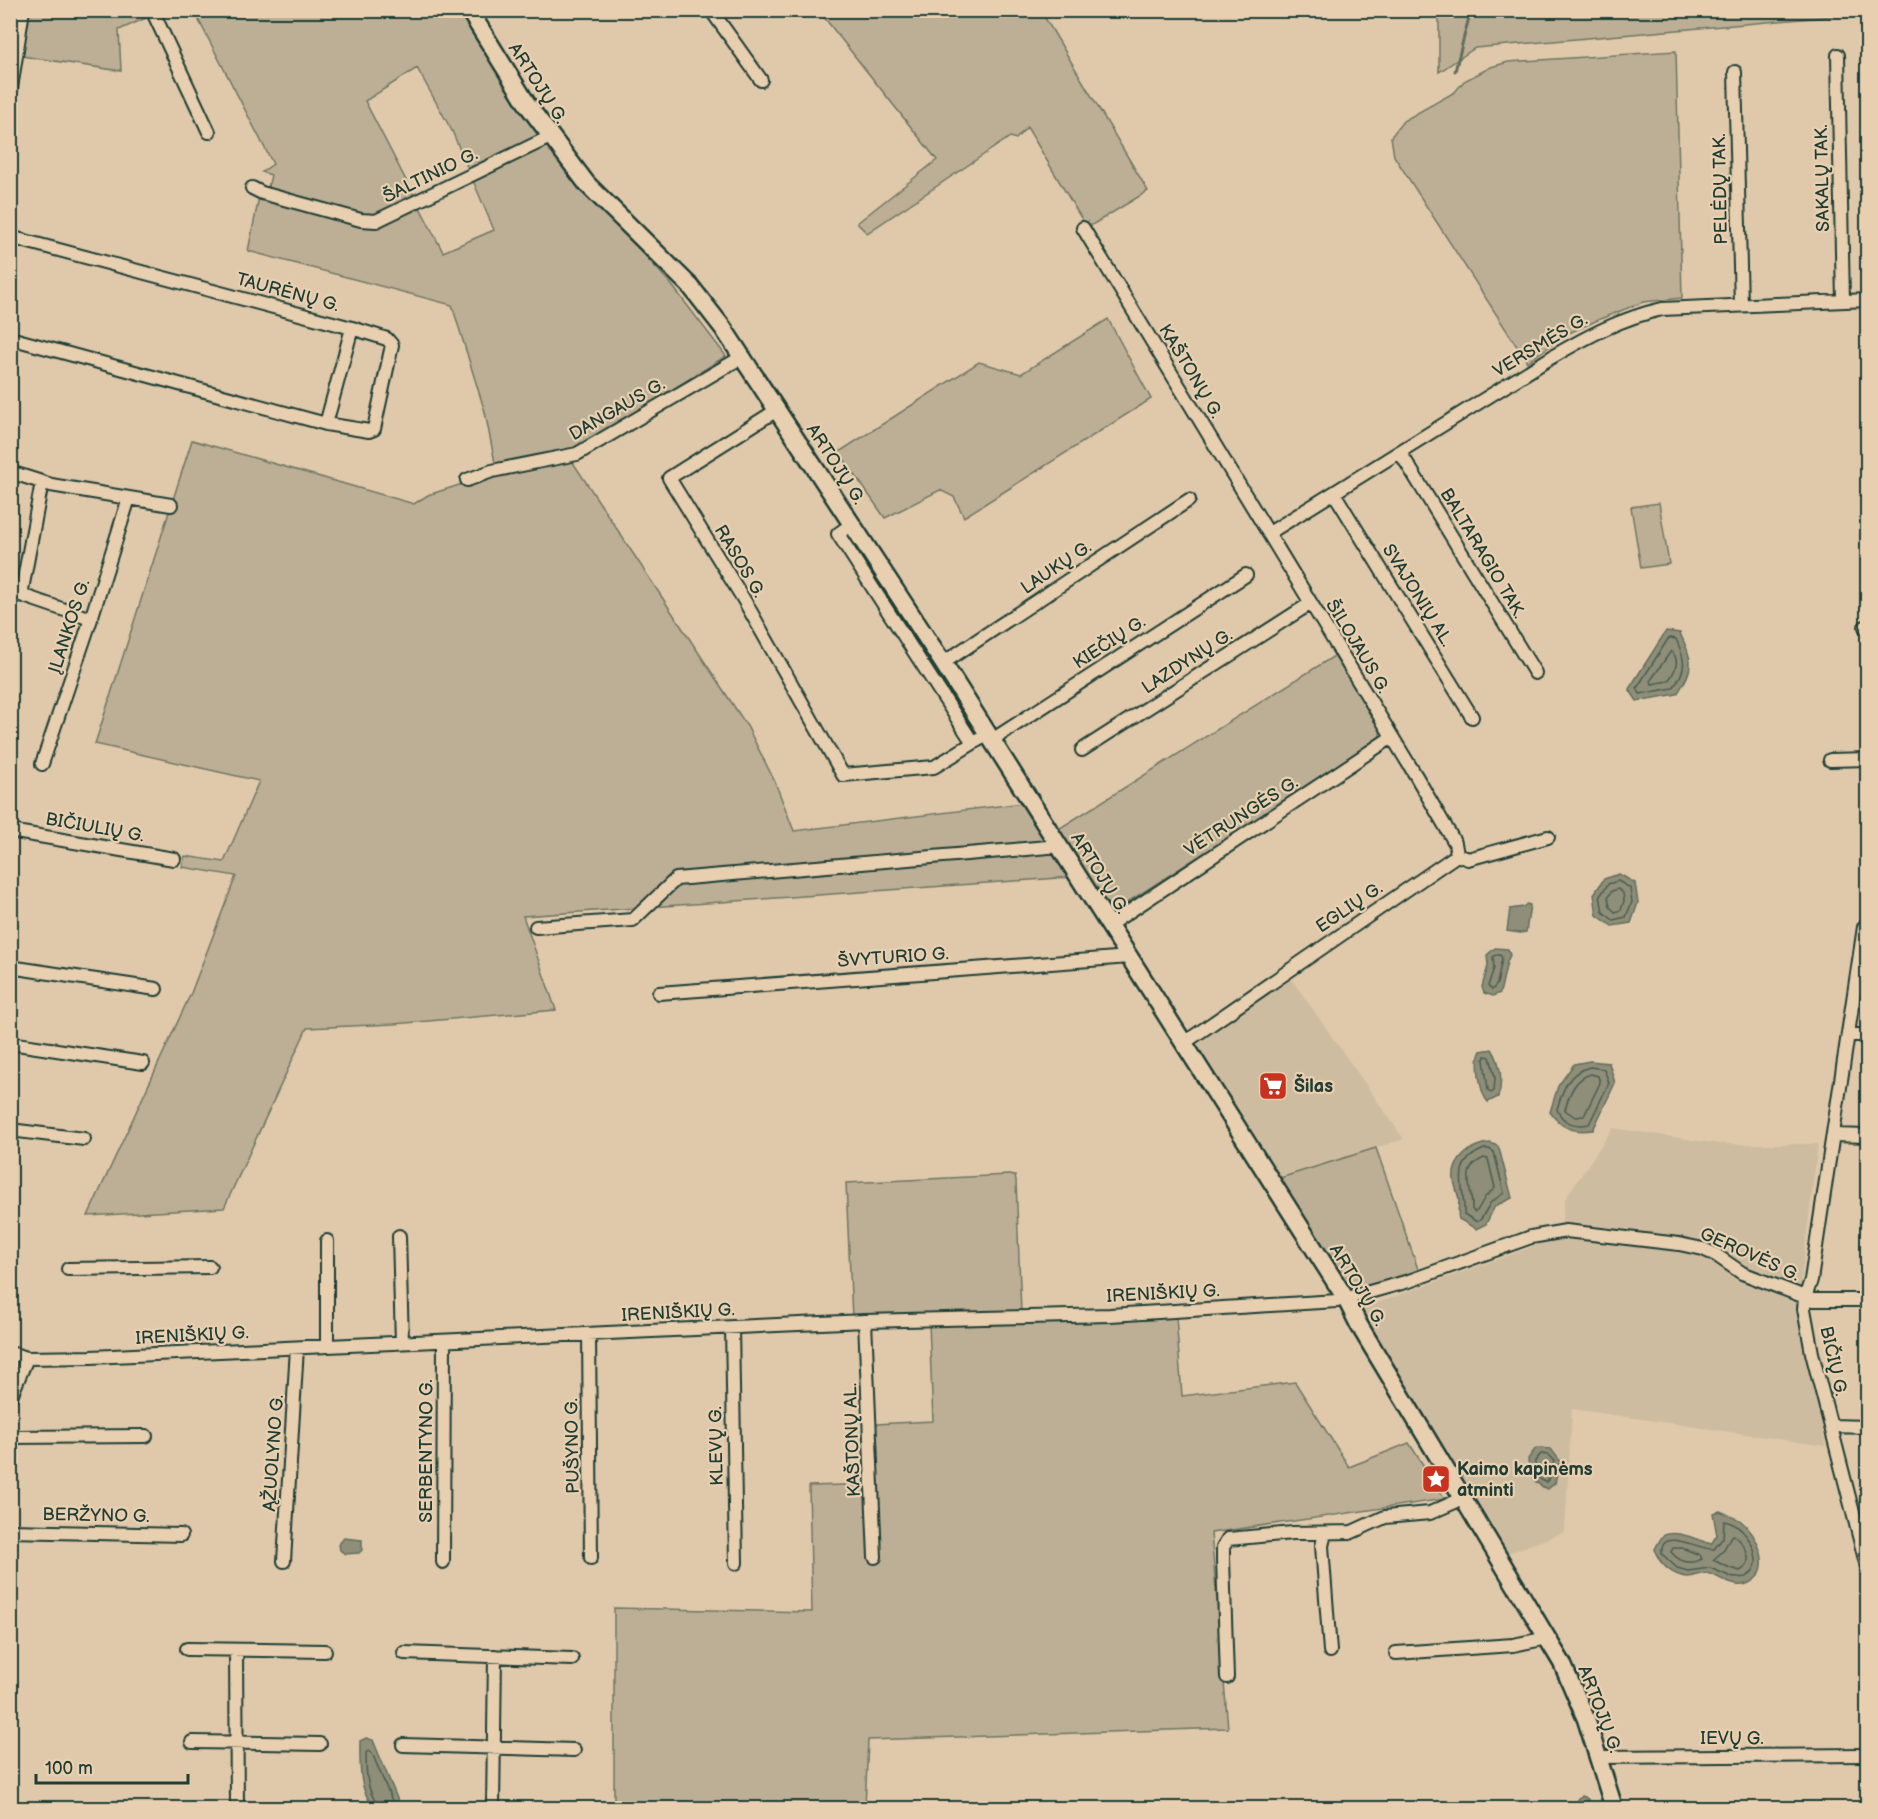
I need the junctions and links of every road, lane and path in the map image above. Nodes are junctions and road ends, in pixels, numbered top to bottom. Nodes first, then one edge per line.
1 (23, 10) edge
2 (152, 10) edge
3 (469, 10) edge
4 (711, 10) edge
5 (1838, 55) dead end
6 (1735, 72) dead end
7 (761, 80) dead end
8 (10, 95) edge
9 (209, 132) dead end
10 (550, 137) junction
11 (252, 188) dead end
12 (1083, 228) dead end
13 (10, 237) edge
14 (1868, 300) edge
15 (1843, 301) junction
16 (1741, 305) junction
17 (352, 328) junction
18 (10, 338) edge
19 (742, 357) junction
20 (777, 410) junction
21 (326, 424) junction
22 (1400, 452) junction
23 (10, 472) edge
24 (467, 480) dead end
25 (42, 482) junction
26 (1334, 493) junction
27 (129, 498) junction
28 (1189, 500) dead end
29 (171, 505) dead end
30 (852, 524) junction
31 (1269, 533) junction
32 (1246, 575) dead end
33 (1311, 603) junction
34 (91, 619) junction
35 (943, 663) junction
36 (1535, 673) dead end
37 (1472, 717) dead end
38 (990, 737) junction
39 (1392, 737) junction
40 (973, 743) junction
41 (1082, 750) dead end
42 (1868, 759) edge
43 (1830, 760) dead end
44 (42, 764) dead end
45 (843, 775) joint
46 (10, 831) edge
47 (1548, 837) dead end
48 (1060, 846) junction
49 (1457, 855) junction
50 (174, 859) dead end
51 (1868, 922) edge
52 (1109, 925) junction
53 (536, 927) dead end
54 (1129, 957) junction
55 (10, 967) edge
56 (156, 989) dead end
57 (659, 993) dead end
58 (1848, 1035) junction
59 (1868, 1035) edge
60 (1184, 1042) junction
61 (10, 1043) edge
62 (143, 1063) dead end
63 (10, 1130) edge
64 (1833, 1134) junction
65 (1868, 1136) edge
66 (84, 1139) dead end
67 (399, 1236) dead end
68 (327, 1241) dead end
69 (210, 1267) dead end
70 (68, 1269) dead end
71 (1805, 1298) junction
72 (1347, 1299) junction
73 (1868, 1300) edge
74 (865, 1321) junction
75 (732, 1328) junction
76 (589, 1334) junction
77 (444, 1341) junction
78 (402, 1342) junction
79 (327, 1346) junction
80 (297, 1348) junction
81 (10, 1353) edge
82 (27, 1358) junction
83 (10, 1398) edge
84 (1831, 1426) junction
85 (1868, 1427) edge
86 (146, 1436) dead end
87 (10, 1437) edge
88 (1464, 1498) junction
89 (10, 1531) edge
90 (1325, 1533) junction
91 (181, 1535) dead end
92 (875, 1557) dead end
93 (591, 1558) dead end
94 (284, 1561) dead end
95 (443, 1562) dead end
96 (736, 1563) dead end
97 (1868, 1571) edge
98 (1548, 1638) junction
99 (187, 1649) dead end
100 (236, 1650) junction
101 (325, 1651) dead end
102 (1330, 1651) dead end
103 (404, 1653) dead end
104 (1396, 1653) dead end
105 (495, 1656) junction
106 (572, 1659) dead end
107 (1227, 1677) dead end
108 (192, 1742) dead end
109 (237, 1743) junction
110 (320, 1744) dead end
111 (403, 1745) dead end
112 (494, 1748) junction
113 (574, 1750) dead end
114 (1865, 1755) dead end
115 (1599, 1757) junction
116 (237, 1809) edge
117 (493, 1809) edge
118 (1614, 1809) edge

1 - 8 street
2 - 9 street
3 - 10 main road, ARTOJŲ G.
4 - 7 street
5 - 15 street, SAKALŲ TAK.
6 - 16 street, PELĖDŲ TAK.
10 - 11 street, ŠALTINIO G.
10 - 19 main road, ARTOJŲ G.
12 - 31 street, KAŠTONŲ G.
13 - 17 street, TAURĖNŲ G.
14 - 15 street, VERSMĖS G.
15 - 16 street, VERSMĖS G.
16 - 22 street, VERSMĖS G.
17 - 21 street, TAURĖNŲ G.
17 - 21 street
18 - 21 street
19 - 20 main road, ARTOJŲ G.
19 - 24 street, DANGAUS G.
20 - 30 main road, ARTOJŲ G.
20 - 45 street, RASOS G.
22 - 26 street, VERSMĖS G.
22 - 36 street, BALTARAGIO TAK.
23 - 25 street
25 - 27 street
25 - 34 street
26 - 31 street, VERSMĖS G.
26 - 37 street, SVAJONIŲ AL.
27 - 29 street
27 - 34 street, ĮLANKOS G.
28 - 35 street, LAUKŲ G.
30 - 35 main road, ARTOJŲ G.
30 - 40 street
31 - 33 street, ŠILOJAUS G.
32 - 38 street, KIEČIŲ G.
33 - 39 street, ŠILOJAUS G.
33 - 41 street, LAZDYNŲ G.
34 - 44 street, ĮLANKOS G.
35 - 38 main road, ARTOJŲ G.
38 - 40 street, KIEČIŲ G.
38 - 48 main road, ARTOJŲ G.
39 - 49 street, ŠILOJAUS G.
39 - 52 street, VĖTRUNGĖS G.
40 - 45 street, KIEČIŲ G.
42 - 43 street
46 - 50 street, BIČIULIŲ G.
47 - 49 street
48 - 52 main road, ARTOJŲ G.
48 - 53 street
49 - 60 street, EGLIŲ G.
51 - 58 street, GEROVĖS G.
52 - 54 main road, ARTOJŲ G.
54 - 57 street, ŠVYTURIO G.
54 - 60 main road, ARTOJŲ G.
55 - 56 street
58 - 59 street
58 - 64 street, GEROVĖS G.
60 - 72 main road, ARTOJŲ G.
61 - 62 street
63 - 66 street
64 - 65 street
64 - 71 street, GEROVĖS G.
67 - 78 street
68 - 79 street
69 - 70 street
71 - 72 street, GEROVĖS G.
71 - 73 street
71 - 84 street, BIČIŲ G.
72 - 74 street, IRENIŠKIŲ G.
72 - 88 main road, ARTOJŲ G.
74 - 75 street, IRENIŠKIŲ G.
74 - 92 street, KAŠTONŲ AL.
75 - 76 street, IRENIŠKIŲ G.
75 - 96 street, KLEVŲ G.
76 - 77 street, IRENIŠKIŲ G.
76 - 93 street, PUŠYNO G.
77 - 78 street, IRENIŠKIŲ G.
77 - 95 street, SERBENTYNO G.
78 - 79 street, IRENIŠKIŲ G.
79 - 80 street, IRENIŠKIŲ G.
80 - 82 street, IRENIŠKIŲ G.
80 - 94 street, ĄŽUOLYNO G.
81 - 82 street, IRENIŠKIŲ G.
82 - 83 street
84 - 85 street
84 - 97 street, BIČIŲ G.
86 - 87 street
88 - 90 street
88 - 98 main road, ARTOJŲ G.
89 - 91 street, BERŽYNO G.
90 - 102 street
90 - 107 street
98 - 104 street
98 - 115 main road, ARTOJŲ G.
99 - 100 street
100 - 101 street
100 - 109 street
103 - 105 street
105 - 106 street
105 - 112 street
108 - 109 street
109 - 110 street
109 - 116 street
111 - 112 street
112 - 113 street
112 - 117 street
114 - 115 street, IEVŲ G.
115 - 118 main road, ARTOJŲ G.

